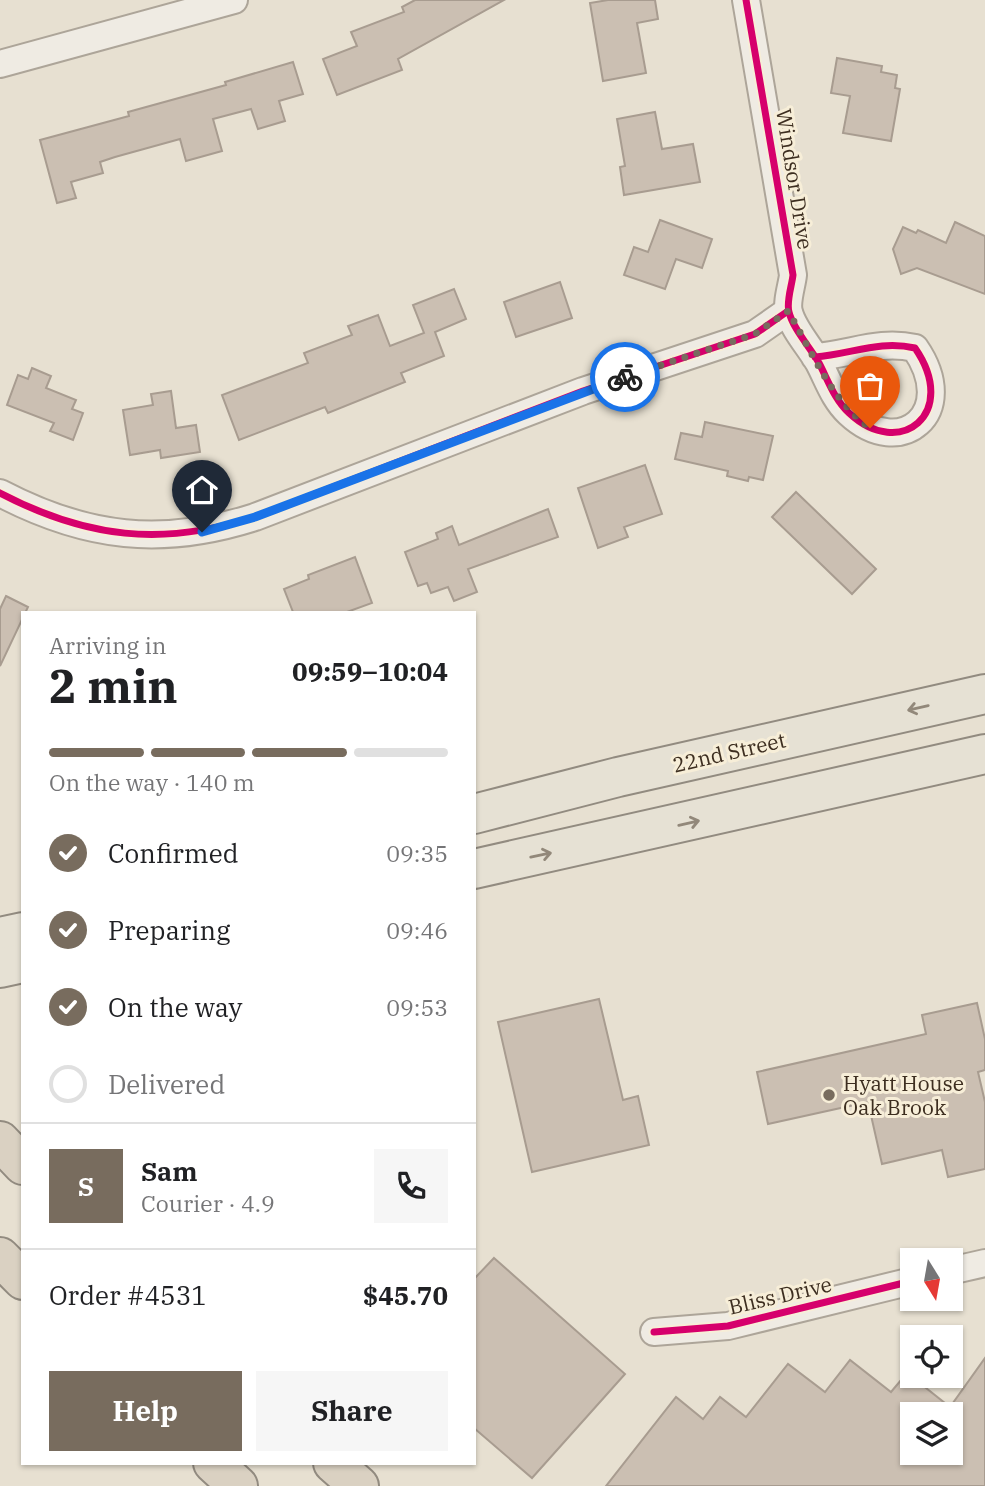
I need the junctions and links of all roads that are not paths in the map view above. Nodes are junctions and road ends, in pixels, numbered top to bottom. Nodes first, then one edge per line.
1 (234, 0) edge
2 (746, 0) edge
3 (0, 64) edge
4 (788, 311) junction
5 (816, 357) dead end
6 (0, 493) edge
7 (985, 694) edge
8 (985, 754) edge
9 (476, 813) edge
10 (476, 869) edge
11 (21, 932) edge
12 (0, 937) edge
13 (21, 963) edge
14 (0, 968) edge
15 (0, 1141) edge
16 (21, 1163) edge
17 (0, 1257) edge
18 (985, 1263) edge
19 (963, 1268) edge
20 (21, 1278) edge
21 (900, 1284) edge
22 (654, 1332) dead end
23 (215, 1465) edge
24 (334, 1465) edge
25 (238, 1486) edge
26 (359, 1486) edge

1 - 3 street
2 - 4 street, Windsor Drive
4 - 5 street
4 - 6 street
7 -> 9 main road, 22nd Street
10 -> 8 main road
11 - 12 main road
13 - 14 main road
15 - 16 highway
17 - 20 highway
18 - 19 street
21 - 22 street, Bliss Drive
23 - 25 highway
24 - 26 highway

